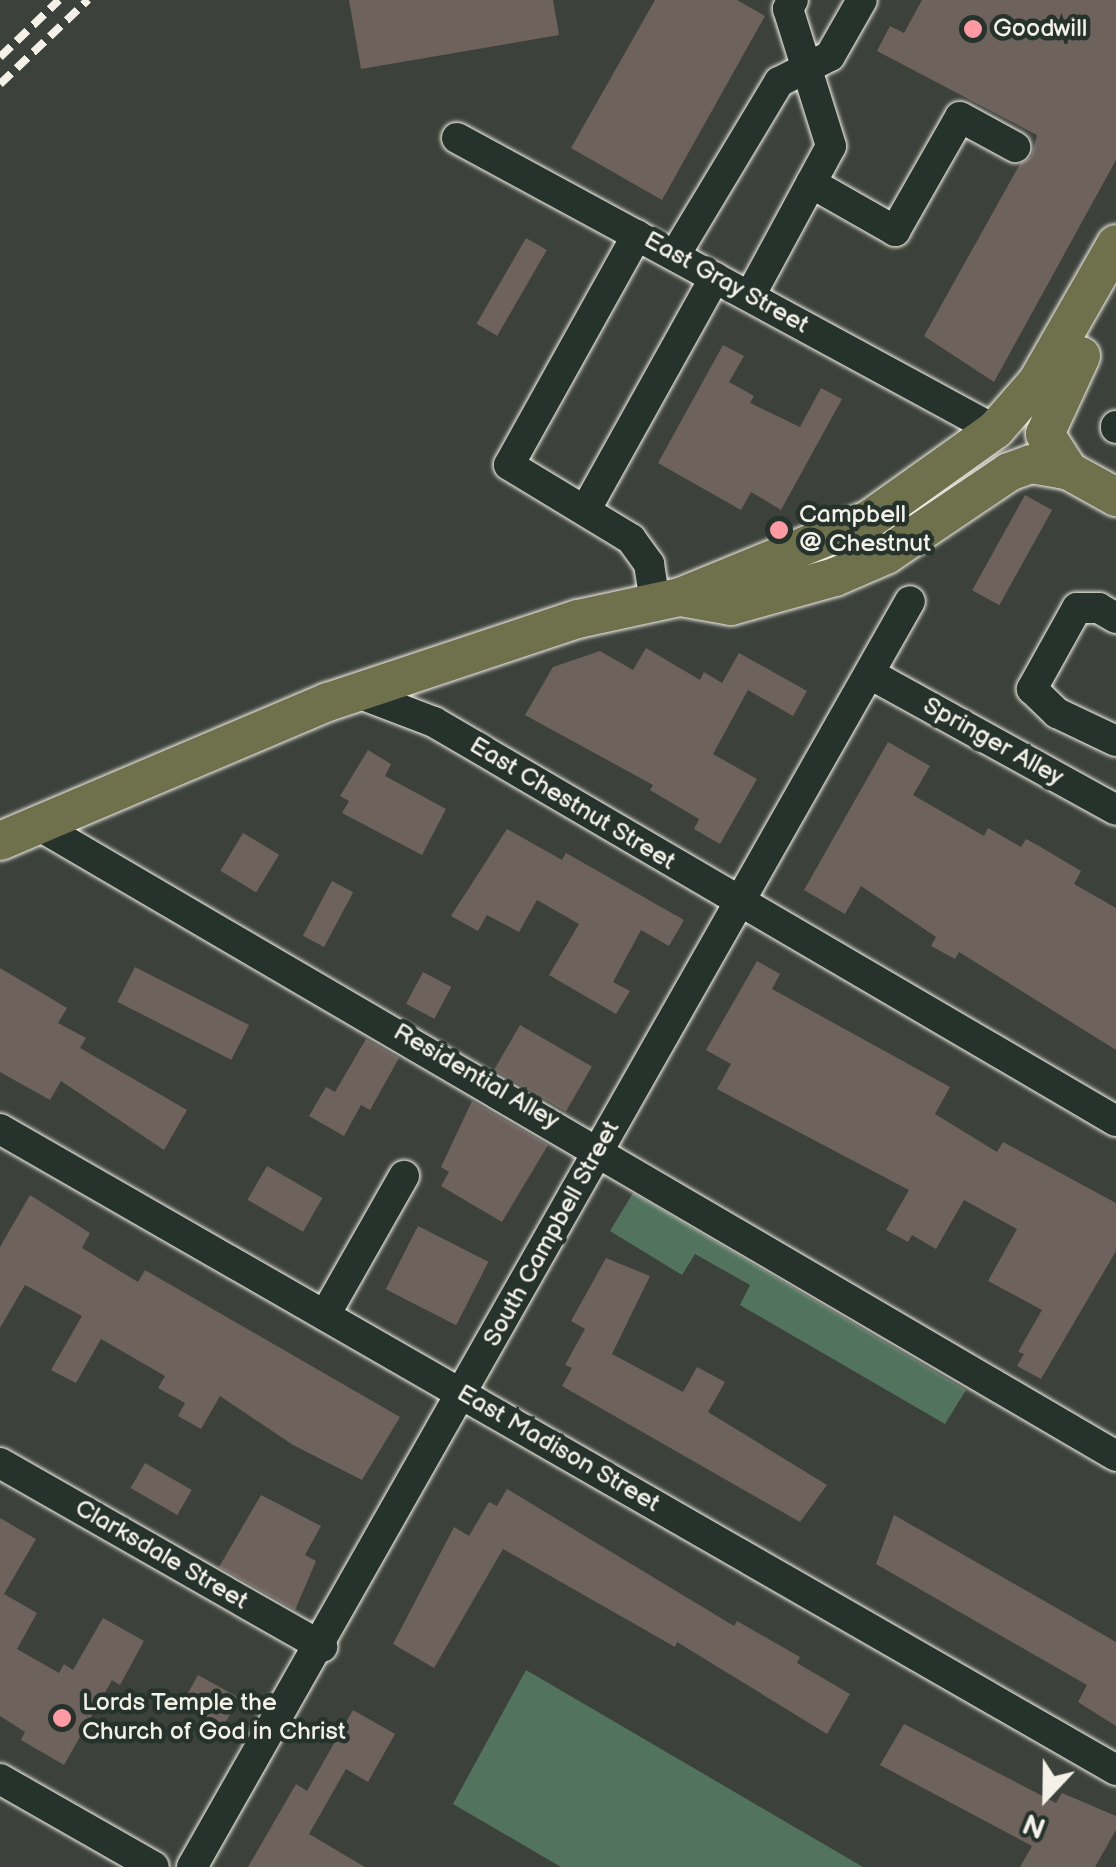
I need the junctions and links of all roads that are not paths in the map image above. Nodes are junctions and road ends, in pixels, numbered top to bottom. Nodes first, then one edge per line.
1 (793, 0) edge
2 (862, 0) edge
3 (805, 68) junction
4 (457, 138) dead end
5 (1015, 148) dead end
6 (811, 183) junction
7 (637, 235) junction
8 (1116, 244) edge
9 (675, 255) junction
10 (715, 277) junction
11 (1116, 294) edge
12 (750, 296) junction
13 (995, 430) junction
14 (1070, 471) junction
15 (1116, 497) edge
16 (586, 509) junction
17 (668, 600) junction
18 (910, 601) dead end
19 (1116, 618) edge
20 (870, 674) junction
21 (358, 693) junction
22 (1116, 741) edge
23 (1116, 810) edge
24 (38, 825) junction
25 (0, 841) edge
26 (740, 906) junction
27 (1116, 1120) edge
28 (0, 1129) edge
29 (598, 1149) junction
30 (404, 1176) dead end
31 (325, 1316) junction
32 (463, 1394) junction
33 (1116, 1456) edge
34 (0, 1463) edge
35 (322, 1647) junction
36 (1116, 1770) edge
37 (0, 1779) edge
38 (154, 1867) edge
39 (192, 1867) edge

1 - 3 street
2 - 3 street
3 - 6 street
3 - 9 street
4 - 7 street, East Gray Street
5 - 6 street
6 - 12 street
7 - 9 street, East Gray Street
7 - 16 street
8 - 13 main road
9 - 10 street, East Gray Street
10 - 12 street, East Gray Street
10 - 16 street
11 - 14 main road
12 - 13 street, East Gray Street
13 - 17 main road
14 - 15 main road
14 - 17 main road
16 - 17 street
17 - 21 main road
18 - 20 street, South Campbell Street
19 - 22 street
20 - 23 street, Springer Alley
20 - 26 street, South Campbell Street
21 - 24 main road
21 - 26 street, East Chestnut Street
24 - 25 main road
24 - 29 street, Residential Alley
26 - 27 street, East Chestnut Street
26 - 29 street, South Campbell Street
28 - 31 street, East Madison Street
29 - 32 street, South Campbell Street
29 - 33 street, Residential Alley
30 - 31 street
31 - 32 street, East Madison Street
32 - 35 street, South Campbell Street
32 - 36 street, East Madison Street
34 - 35 street, Clarksdale Street
35 - 39 street, South Campbell Street
37 - 38 street

